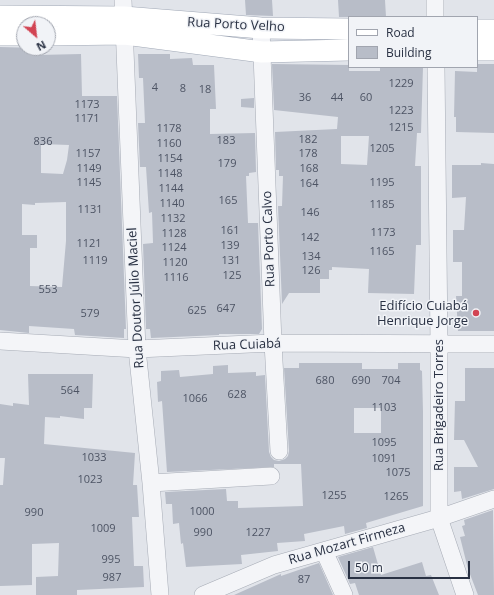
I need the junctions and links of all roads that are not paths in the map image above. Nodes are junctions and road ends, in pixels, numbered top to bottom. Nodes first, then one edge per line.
1 (435, 0) edge
2 (0, 16) edge
3 (435, 16) edge
4 (124, 17) edge
5 (261, 28) junction
6 (348, 29) edge
7 (478, 30) edge
8 (494, 30) edge
9 (56, 33) edge
10 (0, 35) edge
11 (16, 35) edge
12 (348, 50) edge
13 (478, 50) edge
14 (494, 50) edge
15 (262, 52) junction
16 (436, 68) edge
17 (0, 341) edge
18 (273, 343) junction
19 (439, 344) junction
20 (494, 344) edge
21 (137, 349) junction
22 (279, 451) dead end
23 (271, 476) dead end
24 (151, 483) junction
25 (494, 499) edge
26 (438, 518) junction
27 (324, 551) junction
28 (160, 595) edge
29 (203, 595) edge
30 (344, 595) edge
31 (465, 595) edge

1 - 3 street
2 - 4 main road
4 - 5 main road, Rua Porto Velho
4 - 9 main road
4 - 15 main road, Rua Porto Velho
4 - 21 street, Rua Doutor Júlio Maciel
5 - 6 main road, Rua Porto Velho
5 - 15 street, Rua Porto Calvo
7 - 8 main road
10 - 11 main road
12 - 15 main road, Rua Porto Velho
13 - 14 main road
15 - 18 street, Rua Porto Calvo
16 - 19 street, Rua Brigadeiro Torres
17 - 21 street, Rua Cuiabá
18 - 19 street, Rua Cuiabá
18 - 21 street, Rua Cuiabá
18 - 22 street, Rua Porto Calvo
19 - 20 street, Rua Cuiabá
19 - 26 street, Rua Brigadeiro Torres
21 - 24 street, Rua Doutor Júlio Maciel
23 - 24 street
24 - 28 street, Rua Doutor Júlio Maciel
25 - 26 street, Rua Mozart Firmeza
26 - 27 street, Rua Mozart Firmeza
26 - 31 street, Rua Brigadeiro Torres
27 - 29 street, Rua Mozart Firmeza
27 - 30 street

